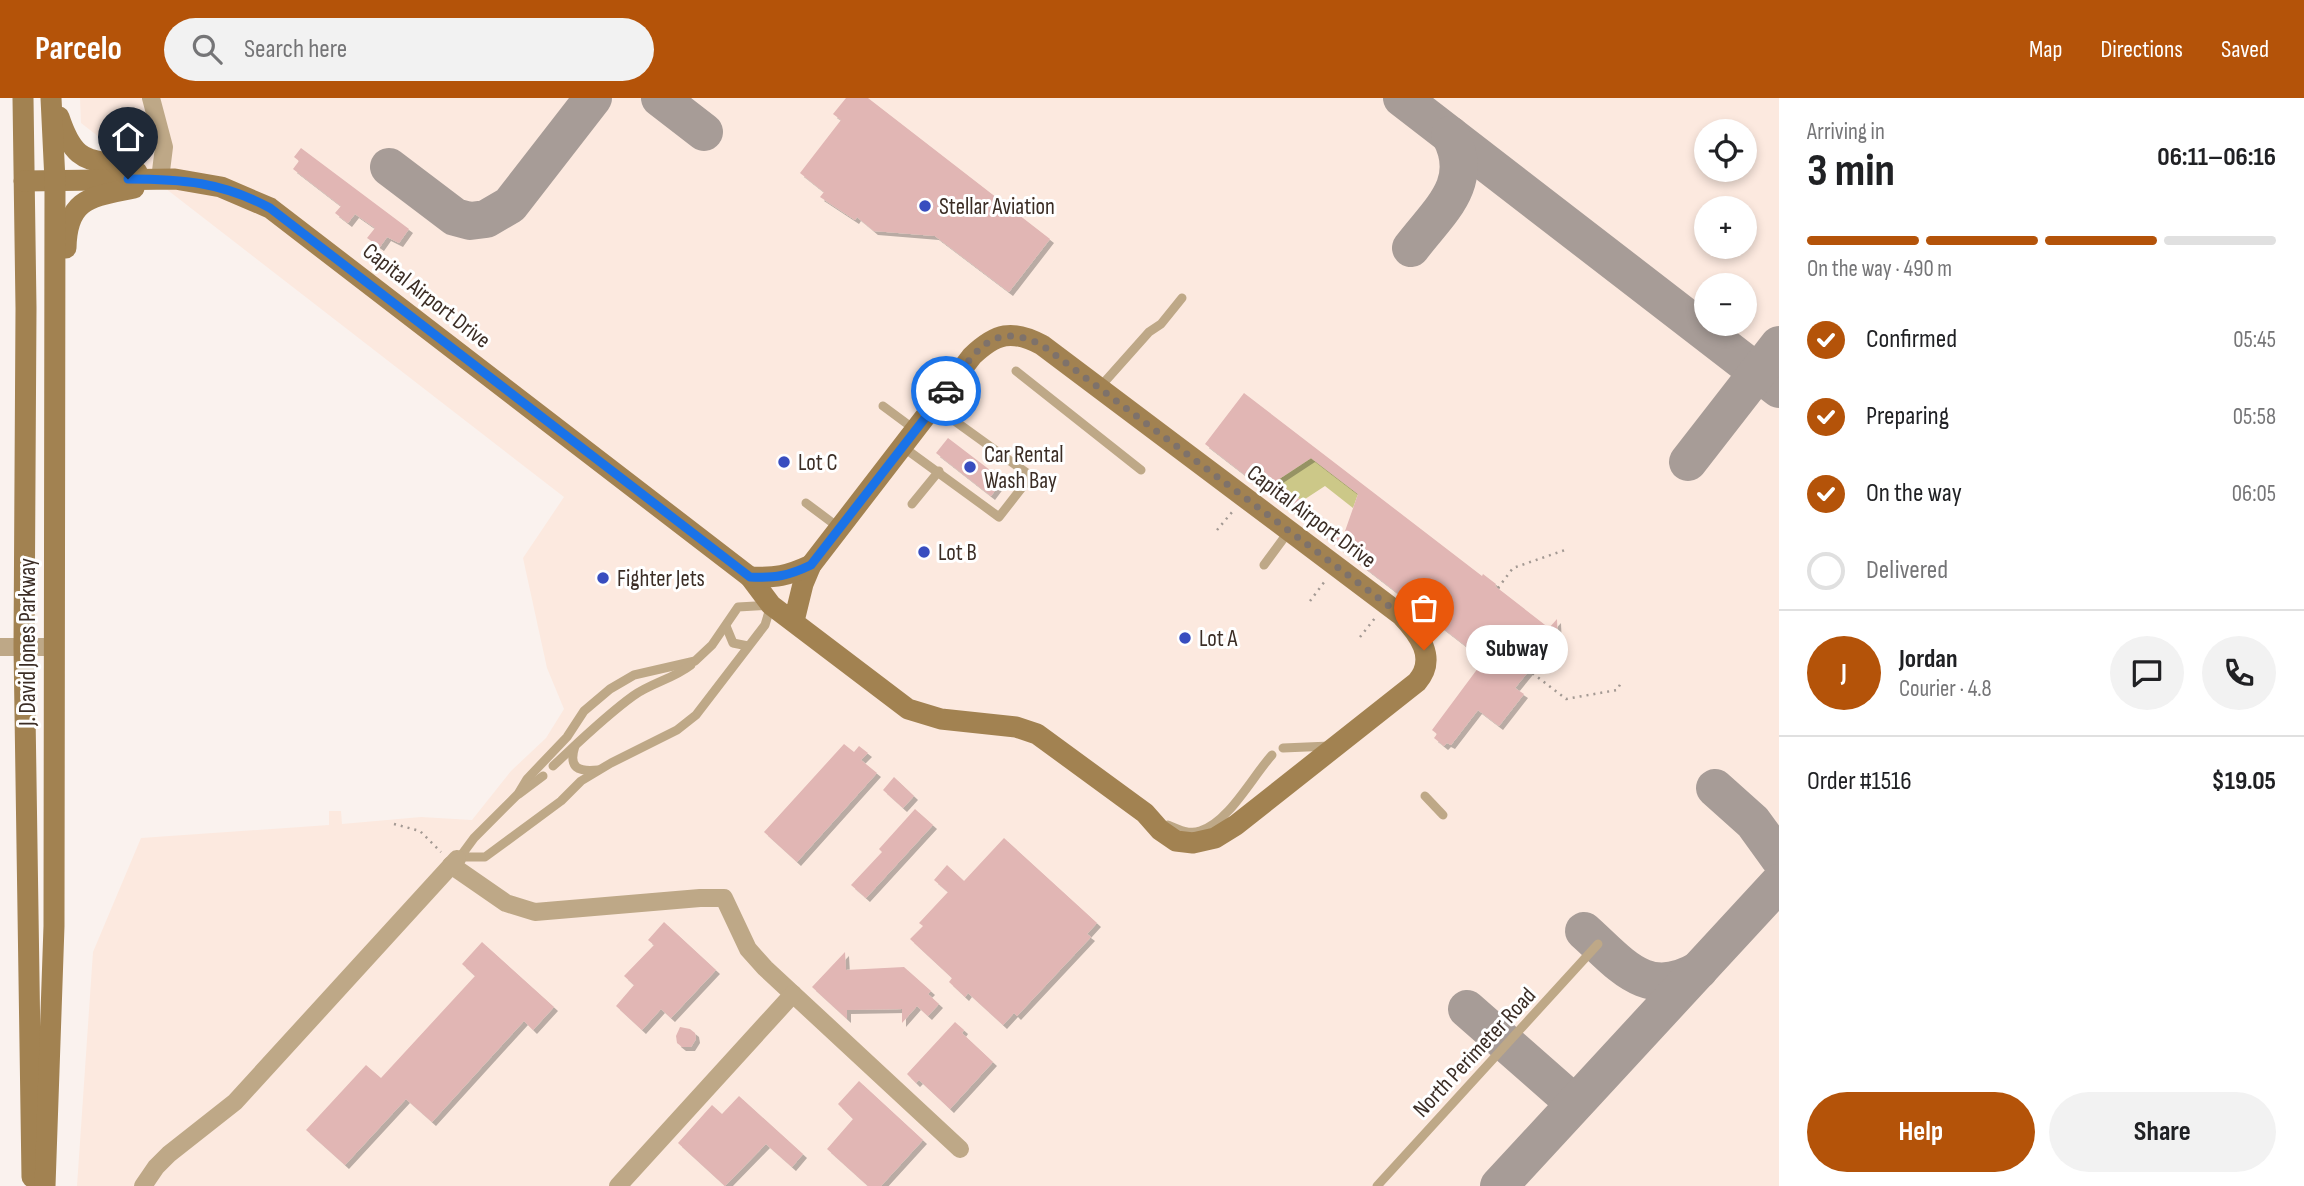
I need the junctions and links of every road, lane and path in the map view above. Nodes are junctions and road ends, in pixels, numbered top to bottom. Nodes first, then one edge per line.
1 (23, 98) edge
2 (52, 98) edge
3 (151, 98) edge
4 (156, 179) junction
5 (24, 181) junction
6 (55, 181) junction
7 (1181, 298) dead end
8 (1016, 371) dead end
9 (1099, 388) junction
10 (883, 406) dead end
11 (934, 406) junction
12 (55, 415) junction
13 (909, 438) junction
14 (1141, 470) dead end
15 (939, 471) junction
16 (806, 503) dead end
17 (912, 504) dead end
18 (1234, 509) dead end
19 (839, 528) junction
20 (1217, 530) dead end
21 (1289, 531) junction
22 (1564, 550) dead end
23 (811, 565) junction
24 (1264, 565) dead end
25 (750, 577) junction
26 (1328, 578) dead end
27 (1498, 588) dead end
28 (1310, 601) dead end
29 (771, 605) junction
30 (1376, 616) dead end
31 (794, 621) junction
32 (726, 626) junction
33 (1360, 637) dead end
34 (0, 646) edge
35 (748, 646) junction
36 (24, 647) junction
37 (53, 647) junction
38 (695, 661) junction
39 (1527, 669) dead end
40 (1622, 681) dead end
41 (567, 737) junction
42 (575, 745) junction
43 (1333, 746) junction
44 (1283, 748) dead end
45 (1272, 755) dead end
46 (553, 766) dead end
47 (601, 769) junction
48 (543, 776) dead end
49 (518, 794) junction
50 (1425, 796) dead end
51 (1145, 813) junction
52 (1443, 815) dead end
53 (394, 824) dead end
54 (452, 860) junction
55 (1598, 944) dead end
56 (793, 995) junction
57 (960, 1149) dead end
58 (32, 1186) edge
59 (45, 1186) edge
60 (143, 1186) edge
61 (618, 1186) edge
62 (1377, 1186) edge

1 - 5 street, J. David Jones Parkway
2 - 4 street
2 - 6 street, J. David Jones Parkway
3 - 4 street
4 - 6 street, Capital Airport Drive
4 - 12 street
4 - 25 street, Capital Airport Drive
5 - 6 street, Capital Airport Drive
5 - 36 street, J. David Jones Parkway
6 - 12 street, J. David Jones Parkway
7 - 9 lane
8 - 14 lane
9 - 11 street, Capital Airport Drive
9 - 21 street, Capital Airport Drive
10 - 13 lane
11 - 13 street, Capital Airport Drive
11 - 15 lane
12 - 37 street, J. David Jones Parkway
13 - 15 lane
13 - 19 street, Capital Airport Drive
15 - 17 lane
16 - 19 lane
18 - 20 path
19 - 23 street, Capital Airport Drive
21 - 24 lane
21 - 43 street, Capital Airport Drive
22 - 27 path
23 - 25 street
23 - 31 street, Capital Airport Drive
25 - 29 street, Capital Airport Drive
26 - 28 path
29 - 31 street, Capital Airport Drive
29 - 32 lane
29 - 35 lane
30 - 33 path
31 - 51 street, Capital Airport Drive
32 - 35 lane
32 - 38 lane
34 - 36 street
35 - 47 lane
36 - 37 street
36 - 58 street, J. David Jones Parkway
37 - 59 street, J. David Jones Parkway
38 - 41 lane
38 - 42 lane
39 - 40 path
41 - 42 lane
41 - 49 lane
42 - 46 lane
42 - 47 lane
43 - 44 lane
43 - 51 street, Capital Airport Drive
45 - 51 lane
47 - 54 lane
48 - 49 lane
49 - 54 lane
50 - 52 lane
53 - 54 path
54 - 56 street
54 - 60 street
55 - 62 lane, North Perimeter Road
56 - 57 street
56 - 61 street

